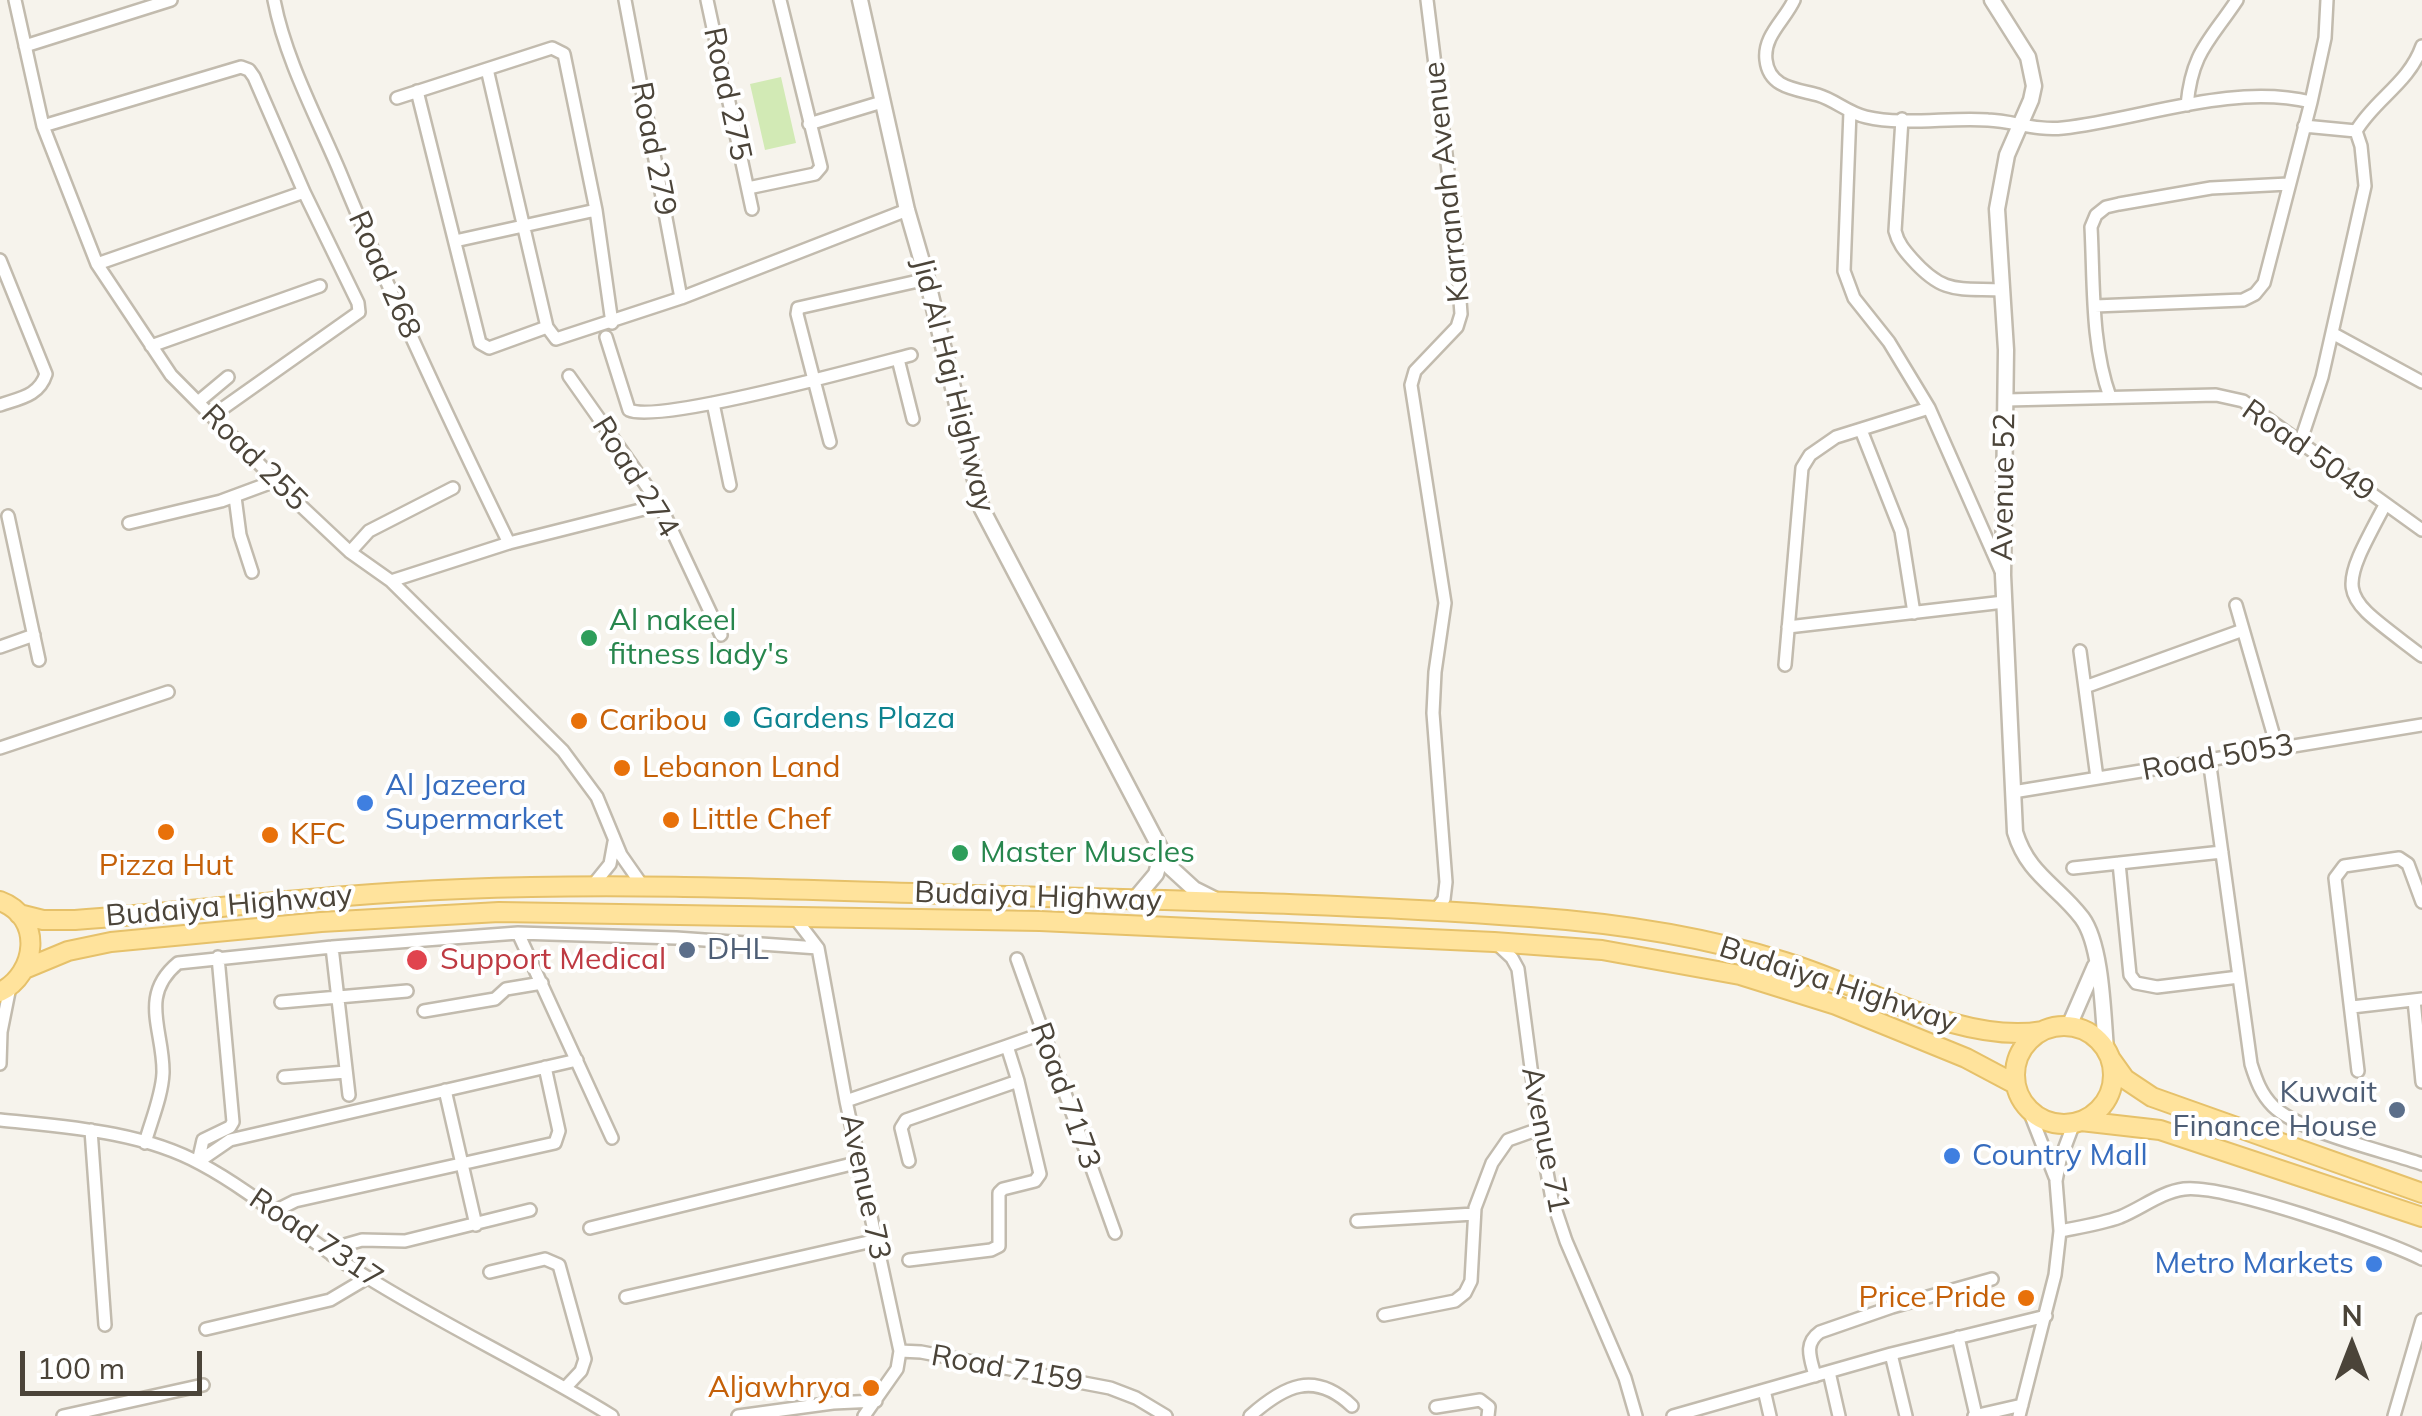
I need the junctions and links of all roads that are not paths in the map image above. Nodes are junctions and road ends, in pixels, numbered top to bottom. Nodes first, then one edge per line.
1 (16, 0) edge
2 (172, 0) edge
3 (274, 0) edge
4 (625, 0) edge
5 (706, 0) edge
6 (780, 0) edge
7 (860, 0) edge
8 (1427, 0) edge
9 (1794, 0) edge
10 (1992, 0) edge
11 (2237, 0) edge
12 (2327, 0) edge
13 (25, 46) junction
14 (2422, 46) edge
15 (487, 69) junction
16 (417, 90) junction
17 (398, 98) dead end
18 (882, 102) junction
19 (2311, 102) junction
20 (2188, 105) junction
21 (1850, 111) junction
22 (1902, 119) junction
23 (810, 124) junction
24 (44, 126) junction
25 (2020, 126) junction
26 (2304, 126) junction
27 (2356, 132) junction
28 (2288, 184) junction
29 (748, 188) junction
30 (304, 192) junction
31 (752, 208) dead end
32 (596, 210) junction
33 (906, 210) junction
34 (524, 226) junction
35 (455, 241) junction
36 (0, 260) edge
37 (97, 264) junction
38 (927, 279) junction
39 (320, 286) dead end
40 (2002, 290) junction
41 (681, 298) junction
42 (2095, 306) junction
43 (612, 322) junction
44 (546, 328) junction
45 (2332, 334) junction
46 (606, 337) dead end
47 (151, 346) junction
48 (912, 355) dead end
49 (898, 359) junction
50 (569, 376) dead end
51 (228, 378) dead end
52 (812, 380) junction
53 (2422, 382) edge
54 (2110, 397) junction
55 (2006, 400) junction
56 (198, 402) junction
57 (713, 403) junction
58 (0, 405) edge
59 (1928, 408) junction
60 (212, 416) junction
61 (913, 419) dead end
62 (1861, 430) junction
63 (2301, 440) junction
64 (830, 442) dead end
65 (275, 480) junction
66 (730, 485) dead end
67 (453, 488) dead end
68 (236, 497) junction
69 (660, 505) junction
70 (2385, 505) junction
71 (8, 516) dead end
72 (129, 523) dead end
73 (2422, 530) edge
74 (509, 544) junction
75 (15, 546) junction
76 (0, 551) edge
77 (350, 552) junction
78 (252, 572) dead end
79 (2003, 575) junction
80 (391, 581) junction
81 (2004, 602) junction
82 (2236, 605) dead end
83 (1914, 613) junction
84 (1788, 627) junction
85 (2243, 630) junction
86 (34, 635) junction
87 (721, 635) dead end
88 (0, 647) edge
89 (2080, 650) dead end
90 (2422, 656) edge
91 (39, 660) dead end
92 (1785, 665) dead end
93 (2085, 687) junction
94 (168, 692) dead end
95 (2422, 725) edge
96 (2277, 747) junction
97 (0, 748) edge
98 (2208, 759) junction
99 (2097, 778) junction
100 (2014, 792) junction
101 (614, 838) junction
102 (2222, 852) junction
103 (1162, 853) junction
104 (2119, 863) junction
105 (2073, 868) dead end
106 (1446, 882) junction
107 (593, 885) junction
108 (642, 886) junction
109 (1134, 899) junction
110 (2422, 902) edge
111 (6, 903) edge
112 (1224, 903) junction
113 (1434, 912) junction
114 (1468, 914) junction
115 (791, 915) junction
116 (840, 916) junction
117 (518, 934) junction
118 (1494, 942) junction
119 (1542, 945) junction
120 (332, 947) junction
121 (818, 948) junction
122 (218, 957) junction
123 (1017, 958) dead end
124 (2096, 965) junction
125 (27, 968) junction
126 (1518, 969) junction
127 (2240, 977) junction
128 (542, 983) junction
129 (5, 990) edge
130 (407, 990) dead end
131 (338, 998) junction
132 (2418, 1000) edge
133 (281, 1002) dead end
134 (2352, 1007) junction
135 (424, 1011) dead end
136 (2069, 1026) junction
137 (2042, 1030) junction
138 (1041, 1034) junction
139 (1007, 1046) junction
140 (2108, 1053) junction
141 (578, 1060) junction
142 (0, 1064) edge
143 (544, 1068) junction
144 (2358, 1071) dead end
145 (346, 1072) junction
146 (284, 1077) dead end
147 (1018, 1081) junction
148 (2422, 1082) edge
149 (2015, 1084) junction
150 (445, 1090) junction
151 (349, 1095) dead end
152 (846, 1101) junction
153 (2028, 1108) junction
154 (0, 1120) edge
155 (2078, 1122) junction
156 (90, 1130) junction
157 (1539, 1130) junction
158 (612, 1138) dead end
159 (146, 1142) junction
160 (909, 1161) dead end
161 (198, 1162) junction
162 (860, 1162) junction
163 (462, 1163) junction
164 (2422, 1164) edge
165 (2056, 1180) junction
166 (2422, 1193) edge
167 (530, 1210) dead end
168 (273, 1212) junction
169 (1474, 1214) junction
170 (2421, 1217) edge
171 (1357, 1221) dead end
172 (476, 1225) junction
173 (590, 1228) dead end
174 (2060, 1231) junction
175 (1114, 1233) dead end
176 (877, 1240) junction
177 (332, 1255) junction
178 (2422, 1259) edge
179 (909, 1260) dead end
180 (490, 1272) dead end
181 (367, 1278) junction
182 (1992, 1279) dead end
183 (626, 1296) dead end
184 (1384, 1315) dead end
185 (2046, 1316) junction
186 (2422, 1320) edge
187 (105, 1325) dead end
188 (206, 1330) dead end
189 (1958, 1337) junction
190 (900, 1352) junction
191 (1892, 1354) junction
192 (1829, 1372) junction
193 (1815, 1376) junction
194 (203, 1385) dead end
195 (566, 1387) junction
196 (1764, 1390) junction
197 (876, 1401) junction
198 (1352, 1406) dead end
199 (1436, 1407) dead end
200 (2021, 1411) edge
201 (63, 1416) edge
202 (612, 1416) edge
203 (738, 1416) edge
204 (864, 1416) edge
205 (1166, 1416) edge
206 (1250, 1416) edge
207 (1488, 1416) edge
208 (1636, 1416) edge
209 (1672, 1416) edge
210 (1770, 1416) edge
211 (1839, 1416) edge
212 (1906, 1416) edge
213 (1975, 1416) edge
214 (2394, 1416) edge

1 - 13 street, Road 255
2 - 13 street
3 - 74 street, Road 268
4 - 41 street, Road 279
5 - 29 street, Road 275
6 - 23 street, Road 275
7 - 18 street, Jid Al Haj Highway
8 - 106 street, Karranah Avenue
9 - 21 street
10 - 25 street, Avenue 52
11 - 20 street
12 - 19 street
13 - 24 street, Road 255
14 - 27 street
15 - 16 street
15 - 32 street
15 - 34 street
16 - 17 street
16 - 35 street
18 - 23 street
18 - 33 street, Jid Al Haj Highway
19 - 20 street
19 - 26 street
20 - 25 street
21 - 22 street
21 - 59 street
22 - 25 street
22 - 40 street
23 - 29 street, Road 275
24 - 30 street
24 - 37 street, Road 255
25 - 40 street, Avenue 52
26 - 27 street
26 - 28 street
27 - 45 street
28 - 42 street
28 - 42 street
29 - 31 street, Road 275
30 - 37 street
30 - 60 street
32 - 34 street
32 - 43 street
33 - 38 street, Jid Al Haj Highway
33 - 41 street
34 - 35 street
34 - 44 street
35 - 44 street
36 - 58 street
37 - 47 street, Road 255
38 - 52 street
38 - 103 street, Jid Al Haj Highway
39 - 47 street
40 - 55 street, Avenue 52
41 - 43 street
42 - 54 street
43 - 44 street
45 - 53 street
45 - 63 street
46 - 57 street
47 - 56 street, Road 255
48 - 49 street
49 - 52 street
49 - 61 street
50 - 69 street, Road 274
51 - 56 street
52 - 57 street
52 - 64 street
54 - 55 street, Road 5049
54 - 63 street, Road 5049
55 - 79 street, Avenue 52
56 - 60 street, Road 255
57 - 66 street
59 - 62 street
59 - 79 street
60 - 65 street, Road 255
62 - 83 street
62 - 84 street
63 - 70 street, Road 5049
65 - 68 street
65 - 77 street, Road 255
67 - 77 street
68 - 72 street
68 - 78 street
69 - 74 street
69 - 87 street, Road 274
70 - 73 street, Road 5049
70 - 90 street
71 - 75 street
74 - 80 street
75 - 76 street
75 - 86 street
77 - 80 street, Road 255
79 - 81 street, Avenue 52
80 - 101 street, Road 255
81 - 83 street
81 - 100 street, Avenue 52
82 - 85 street
83 - 84 street
84 - 92 street
85 - 93 street
85 - 96 street
86 - 88 street
86 - 91 street
89 - 93 street
93 - 99 street
94 - 97 street
95 - 96 street, Road 5053
96 - 98 street, Road 5053
98 - 99 street, Road 5053
98 - 102 street
99 - 100 street, Road 5053
100 - 124 street, Avenue 52
101 - 107 street
101 - 108 street, Road 255
102 - 104 street
102 - 127 street
103 - 109 street
103 - 112 street, Jid Al Haj Highway
104 - 105 street
104 - 127 street
106 - 113 street, Karranah Avenue
106 - 114 street
107 - 108 main road, Budaiya Highway
107 - 111 main road, Budaiya Highway
108 - 109 main road, Budaiya Highway
109 - 112 main road, Budaiya Highway
110 - 134 street
111 - 125 main road
112 - 113 main road, Budaiya Highway
113 - 114 main road, Budaiya Highway
114 - 137 main road, Budaiya Highway
115 - 116 main road, Budaiya Highway
115 - 121 street, Avenue 73
115 - 125 main road, Budaiya Highway
116 - 118 main road, Budaiya Highway
116 - 121 street
117 - 120 street
117 - 121 street
117 - 128 street
118 - 119 main road, Budaiya Highway
118 - 126 street
119 - 126 street
119 - 149 main road, Budaiya Highway
120 - 122 street
120 - 131 street
121 - 152 street, Avenue 73
122 - 159 street
122 - 161 street
123 - 138 street, Road 7173
124 - 136 street
124 - 140 street, Avenue 52
125 - 129 main road
126 - 157 street, Avenue 71
127 - 164 street
128 - 135 street
128 - 141 street
129 - 142 street
130 - 131 street
131 - 133 street
131 - 145 street
132 - 134 street
132 - 148 street
134 - 144 street
136 - 137 main road
136 - 140 main road
137 - 149 main road
138 - 139 street
138 - 175 street, Road 7173
139 - 147 street
139 - 152 street
140 - 155 main road
140 - 166 main road
141 - 143 street
141 - 158 street
143 - 150 street
143 - 163 street
145 - 146 street
145 - 151 street
147 - 160 street
147 - 179 street
149 - 153 main road
150 - 161 street
150 - 163 street
152 - 162 street, Avenue 73
153 - 155 main road
153 - 165 street
154 - 156 street, Road 7317
155 - 165 street
155 - 170 main road
156 - 159 street, Road 7317
156 - 187 street
157 - 169 street
157 - 208 street, Avenue 71
159 - 161 street, Road 7317
161 - 168 street, Road 7317
162 - 173 street
162 - 176 street, Avenue 73
163 - 168 street
163 - 172 street
165 - 174 street
167 - 172 street
168 - 177 street, Road 7317
169 - 171 street
169 - 184 street
172 - 177 street
174 - 178 street
174 - 185 street
176 - 183 street
176 - 190 street, Avenue 73
177 - 181 street, Road 7317
180 - 195 street
181 - 188 street
181 - 195 street, Road 7317
182 - 193 street
185 - 189 street
185 - 200 street
186 - 214 street
189 - 191 street
189 - 213 street
190 - 197 street
190 - 205 street, Road 7159
191 - 192 street
191 - 212 street
192 - 193 street
192 - 211 street
193 - 196 street
194 - 201 street
195 - 202 street, Road 7317
196 - 209 street
196 - 210 street
197 - 203 street
197 - 204 street
198 - 206 street
199 - 207 street
200 - 213 street

